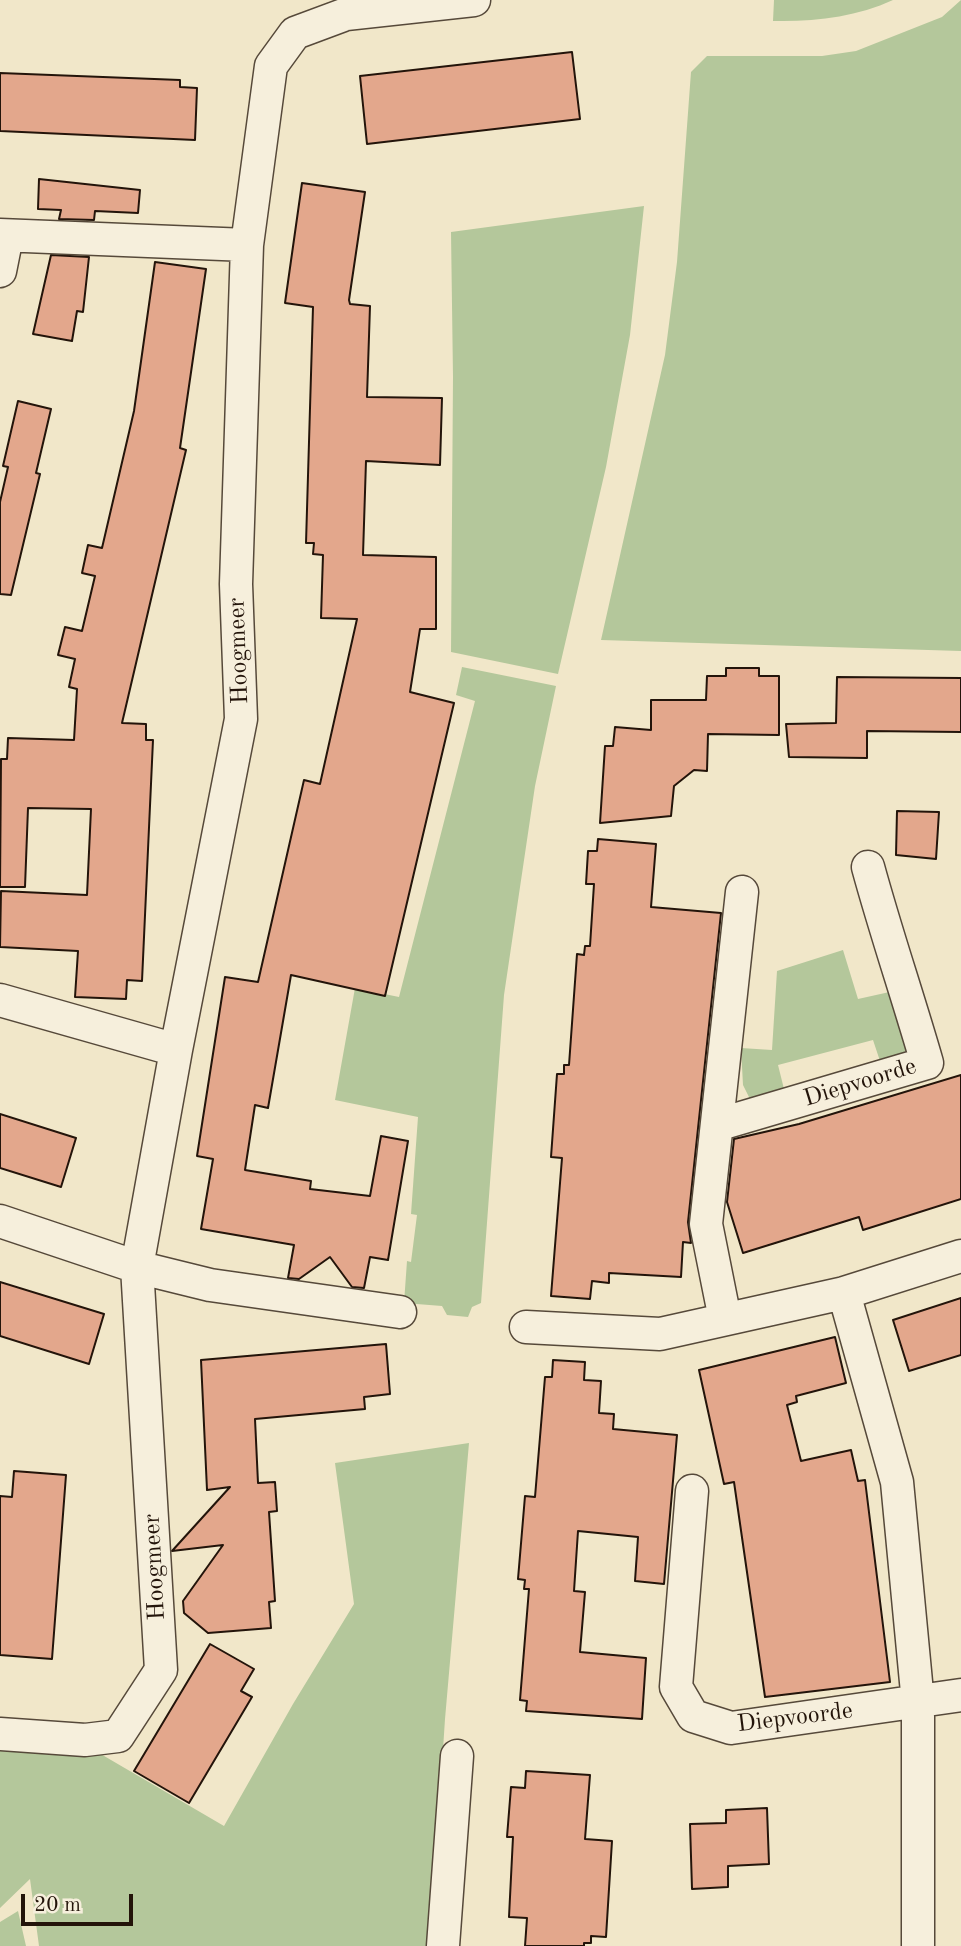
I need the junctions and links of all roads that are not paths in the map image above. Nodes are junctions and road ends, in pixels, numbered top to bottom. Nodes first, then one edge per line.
1 (474, 0) edge
2 (4, 236) edge
3 (247, 245) junction
4 (0, 271) edge
5 (868, 867) dead end
6 (742, 892) dead end
7 (0, 1000) edge
8 (176, 1050) junction
9 (717, 1125) junction
10 (0, 1221) edge
11 (961, 1256) edge
12 (137, 1267) junction
13 (844, 1293) junction
14 (400, 1312) dead end
15 (725, 1319) junction
16 (526, 1327) dead end
17 (692, 1491) dead end
18 (961, 1695) edge
19 (918, 1703) junction
20 (0, 1734) edge
21 (457, 1756) dead end
22 (443, 1946) edge
23 (918, 1946) edge

1 - 3 street, Hoogmeer
2 - 3 street
2 - 4 street
3 - 8 street, Hoogmeer
5 - 9 street, Diepvoorde
6 - 9 street
7 - 8 street
8 - 12 street, Hoogmeer
9 - 15 street
10 - 12 street
11 - 13 street
12 - 14 street
12 - 20 street, Hoogmeer
13 - 15 street
13 - 19 street
15 - 16 street
17 - 19 street, Diepvoorde
18 - 19 street, Diepvoorde
19 - 23 street
21 - 22 street

